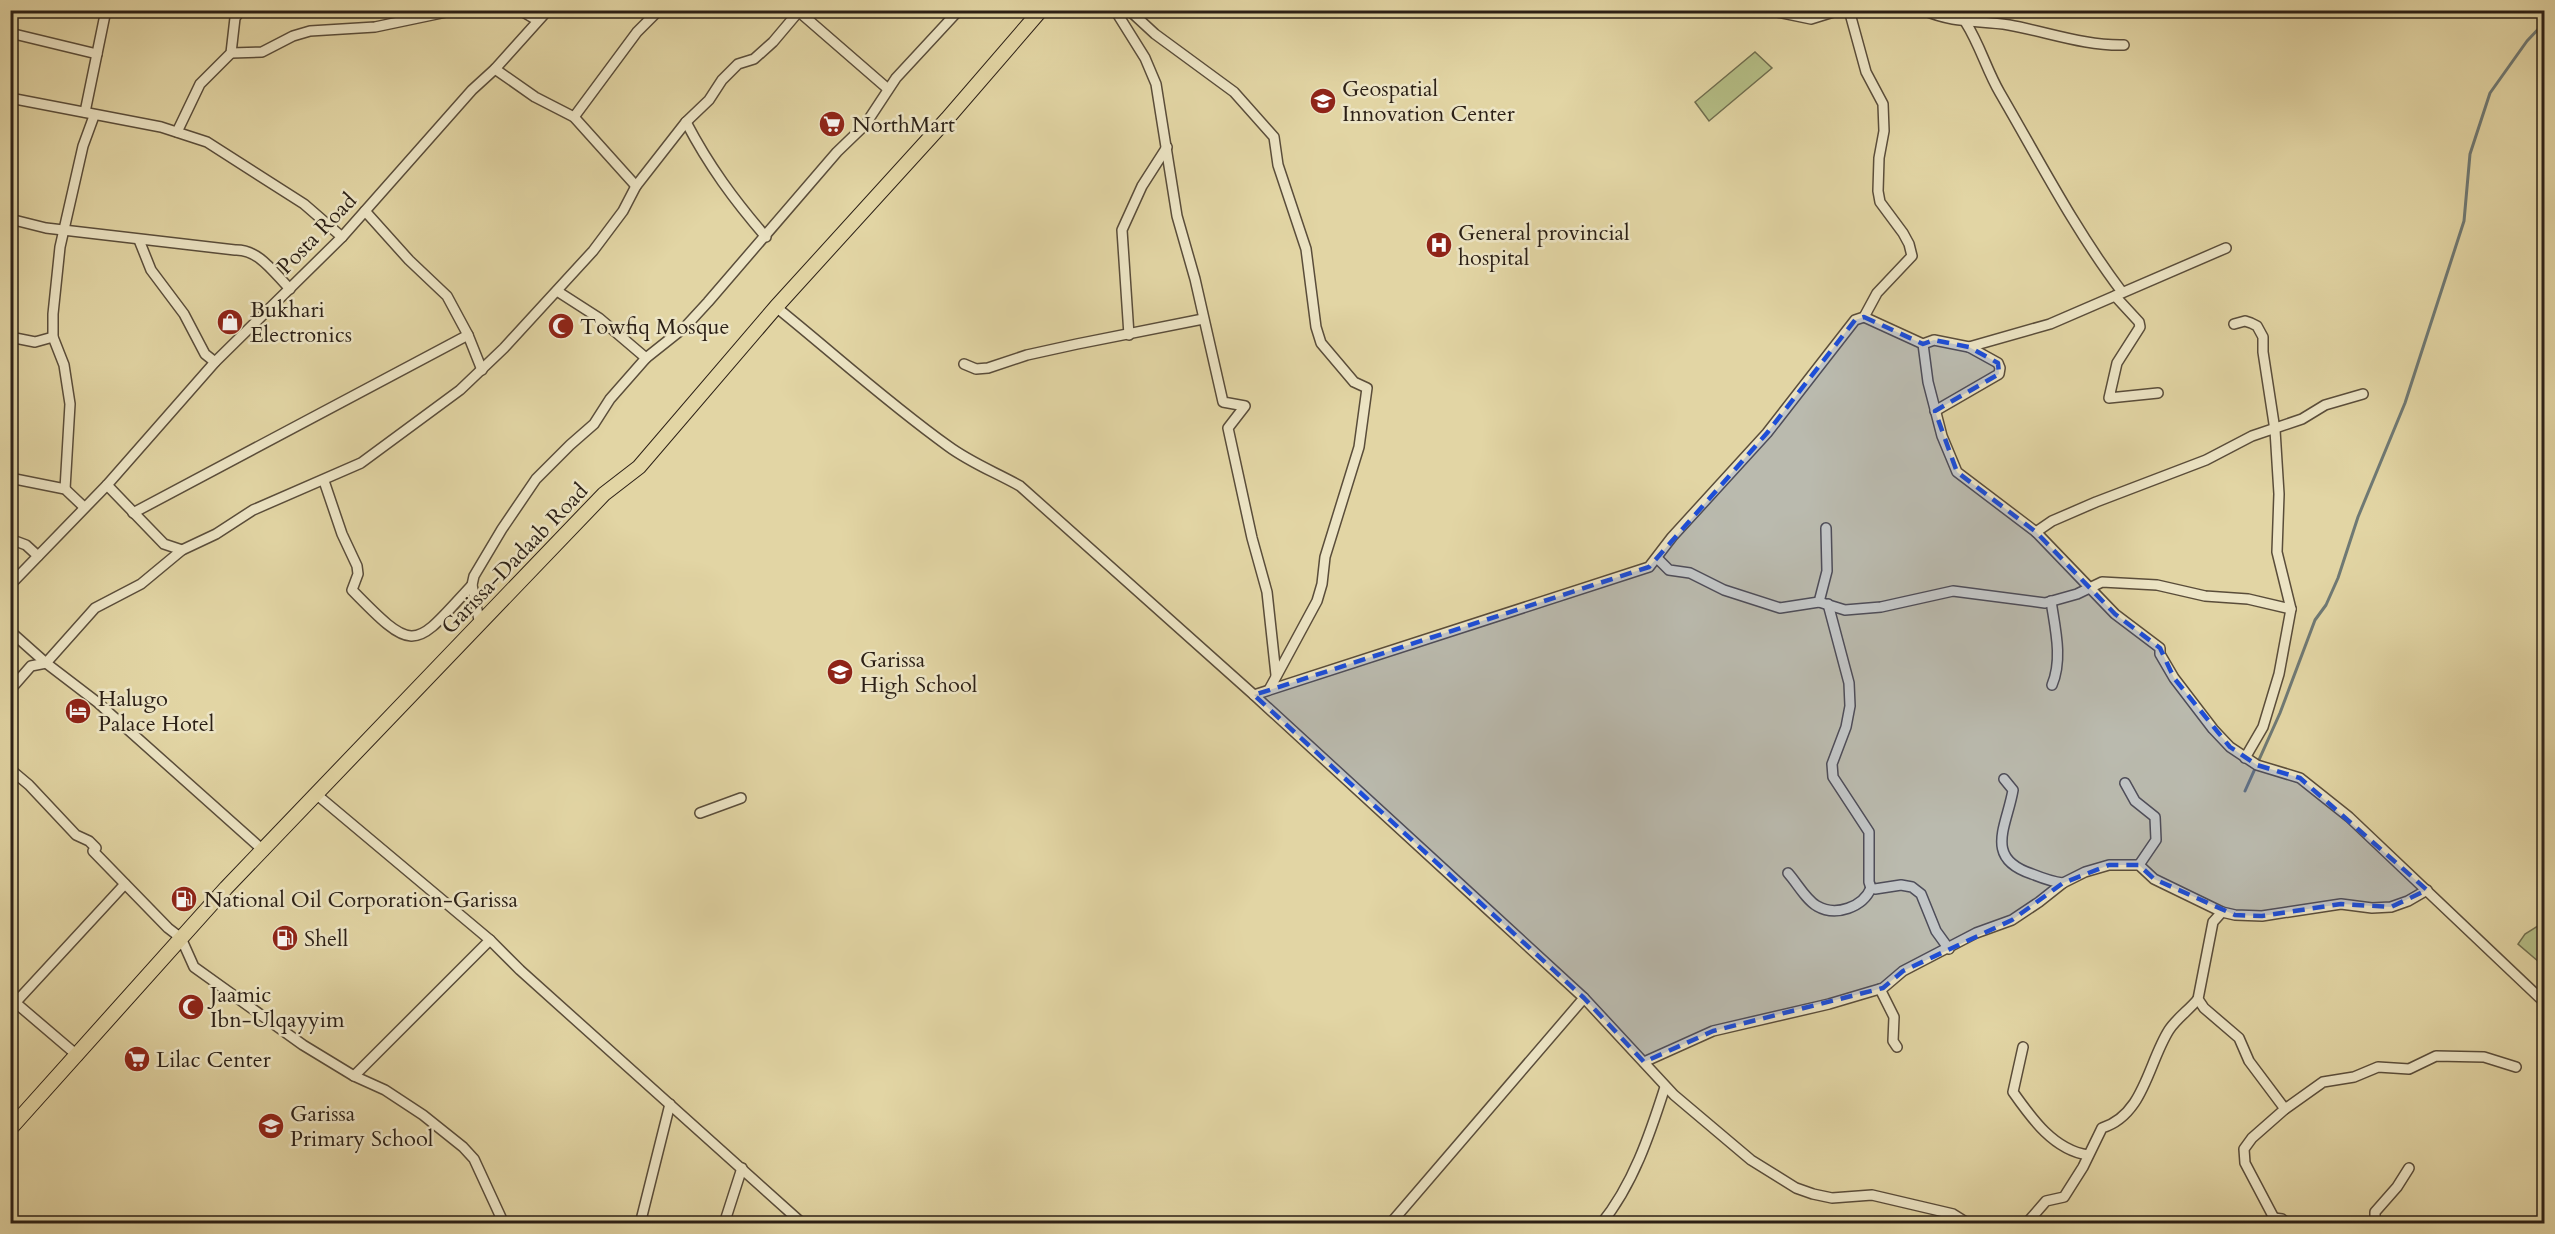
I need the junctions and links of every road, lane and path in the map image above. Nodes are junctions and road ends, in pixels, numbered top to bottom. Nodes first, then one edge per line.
1 (106, 10) edge
2 (241, 10) edge
3 (456, 10) edge
4 (520, 10) edge
5 (548, 10) edge
6 (659, 10) edge
7 (959, 10) edge
8 (1041, 10) edge
9 (1115, 10) edge
10 (1129, 10) edge
11 (1768, 10) edge
12 (1840, 10) edge
13 (1849, 10) edge
14 (1923, 10) edge
15 (798, 11) edge
16 (537, 20) junction
17 (1966, 23) junction
18 (10, 33) edge
19 (2124, 45) dead end
20 (231, 52) junction
21 (97, 54) junction
22 (495, 69) junction
23 (888, 90) junction
24 (10, 99) edge
25 (90, 114) junction
26 (574, 117) junction
27 (687, 122) junction
28 (177, 132) junction
29 (1167, 147) junction
30 (636, 186) junction
31 (365, 211) junction
32 (10, 219) edge
33 (64, 230) junction
34 (342, 237) junction
35 (766, 237) junction
36 (139, 240) junction
37 (2226, 248) dead end
38 (290, 289) junction
39 (557, 291) junction
40 (2118, 294) junction
41 (776, 307) junction
42 (1864, 316) junction
43 (1203, 319) junction
44 (2234, 324) dead end
45 (1129, 334) junction
46 (468, 335) junction
47 (10, 337) edge
48 (53, 337) junction
49 (1923, 344) junction
50 (1969, 347) junction
51 (646, 358) junction
52 (214, 362) junction
53 (964, 364) dead end
54 (482, 370) junction
55 (2158, 393) dead end
56 (2363, 394) dead end
57 (1935, 411) junction
58 (2275, 430) junction
59 (10, 478) edge
60 (324, 481) junction
61 (106, 485) junction
62 (65, 489) junction
63 (84, 507) junction
64 (133, 513) junction
65 (1826, 528) dead end
66 (2036, 532) junction
67 (10, 539) edge
68 (182, 550) junction
69 (38, 556) junction
70 (1657, 558) junction
71 (10, 585) edge
72 (472, 585) junction
73 (2087, 588) junction
74 (2051, 601) junction
75 (1824, 603) junction
76 (2291, 609) junction
77 (480, 625) junction
78 (10, 631) edge
79 (46, 663) junction
80 (1276, 675) junction
81 (2052, 685) dead end
82 (1270, 687) junction
83 (10, 690) edge
84 (1254, 694) junction
85 (2245, 758) junction
86 (10, 769) edge
87 (2004, 779) dead end
88 (2125, 783) dead end
89 (315, 794) junction
90 (741, 798) dead end
91 (700, 813) dead end
92 (264, 851) junction
93 (2139, 865) junction
94 (1788, 873) dead end
95 (2063, 883) junction
96 (124, 884) junction
97 (1871, 888) junction
98 (2427, 890) junction
99 (2222, 912) junction
100 (182, 938) junction
101 (490, 940) junction
102 (1949, 949) junction
103 (1880, 989) junction
104 (1584, 998) junction
105 (2198, 999) junction
106 (13, 1000) edge
107 (2544, 1002) edge
108 (1897, 1047) dead end
109 (2023, 1047) dead end
110 (78, 1056) junction
111 (1644, 1062) junction
112 (2516, 1067) dead end
113 (354, 1076) junction
114 (1665, 1087) junction
115 (670, 1104) junction
116 (2284, 1109) junction
117 (10, 1129) edge
118 (2088, 1155) junction
119 (741, 1168) junction
120 (2409, 1168) dead end
121 (2274, 1218) junction
122 (504, 1224) edge
123 (640, 1224) edge
124 (724, 1224) edge
125 (803, 1224) edge
126 (1390, 1224) edge
127 (1601, 1224) edge
128 (1969, 1224) edge
129 (2026, 1224) edge
130 (2264, 1224) edge
131 (2288, 1224) edge
132 (2380, 1224) edge

1 - 21 street
2 - 20 street
3 - 20 street
4 - 16 street
5 - 16 street, Posta Road
6 - 26 street
7 - 23 street
8 - 41 highway, Garissa-Dadaab Road
9 - 29 street
10 - 80 street
11 - 12 street
13 - 42 street
14 - 17 street
15 - 23 street
15 - 27 street
16 - 22 street, Posta Road
17 - 19 street
17 - 40 street
18 - 21 street
20 - 28 street
21 - 25 street
22 - 26 street
22 - 31 street, Posta Road
23 - 35 street
24 - 25 street
25 - 28 street
25 - 33 street
26 - 30 street
27 - 30 street
27 - 35 street
28 - 34 street
29 - 43 street
29 - 45 street
30 - 39 street
31 - 34 street, Posta Road
31 - 46 street
32 - 33 street
33 - 36 street
33 - 48 street
34 - 38 street, Posta Road
35 - 51 street
36 - 38 street
36 - 52 street
37 - 40 street
38 - 52 street, Posta Road
39 - 51 street
39 - 54 street
40 - 50 street
40 - 55 street
41 - 77 highway, Garissa-Dadaab Road
41 - 84 street
42 - 49 street
42 - 70 street
43 - 45 street
43 - 80 street
44 - 58 street
45 - 53 street
46 - 54 street
46 - 64 street
47 - 48 street
48 - 62 street
49 - 50 street
49 - 57 street
50 - 57 street
51 - 72 street
52 - 61 street, Posta Road
54 - 60 street
56 - 58 street
57 - 66 street
58 - 66 street
58 - 76 street
59 - 62 street
60 - 68 street
60 - 72 street
61 - 63 street, Posta Road
61 - 64 street
62 - 63 street
63 - 69 street, Posta Road
64 - 68 street
65 - 75 street
66 - 73 street
67 - 69 street
68 - 79 street
69 - 71 street, Posta Road
70 - 75 street
70 - 82 street
72 - 77 street
73 - 74 street
73 - 76 street
73 - 85 street
74 - 75 street
74 - 81 street
75 - 97 street
76 - 85 street
77 - 89 highway, Garissa-Dadaab Road
78 - 79 street
79 - 83 street
79 - 92 street
80 - 82 street
82 - 84 street
84 - 104 street
85 - 98 street
86 - 96 street
87 - 95 street
88 - 93 street
89 - 92 highway, Garissa-Dadaab Road
89 - 101 street
90 - 91 street
92 - 100 highway, Garissa-Dadaab Road
93 - 95 street
93 - 99 street
94 - 97 street
95 - 102 street
96 - 100 street
96 - 106 street
97 - 102 street
98 - 99 street
98 - 107 street
99 - 105 street
100 - 110 highway, Garissa-Dadaab Road
100 - 113 street
101 - 113 street
101 - 115 street
102 - 103 street
103 - 108 street
103 - 111 street
104 - 111 street
104 - 126 street
105 - 116 street
105 - 118 street
106 - 110 street
109 - 118 street
110 - 117 highway, Garissa-Dadaab Road
111 - 114 street
112 - 116 street
113 - 122 street
114 - 127 street
114 - 128 street
115 - 119 street
115 - 123 street
116 - 121 street
118 - 129 street
119 - 124 street
119 - 125 street
120 - 132 street
121 - 130 street
121 - 131 street

